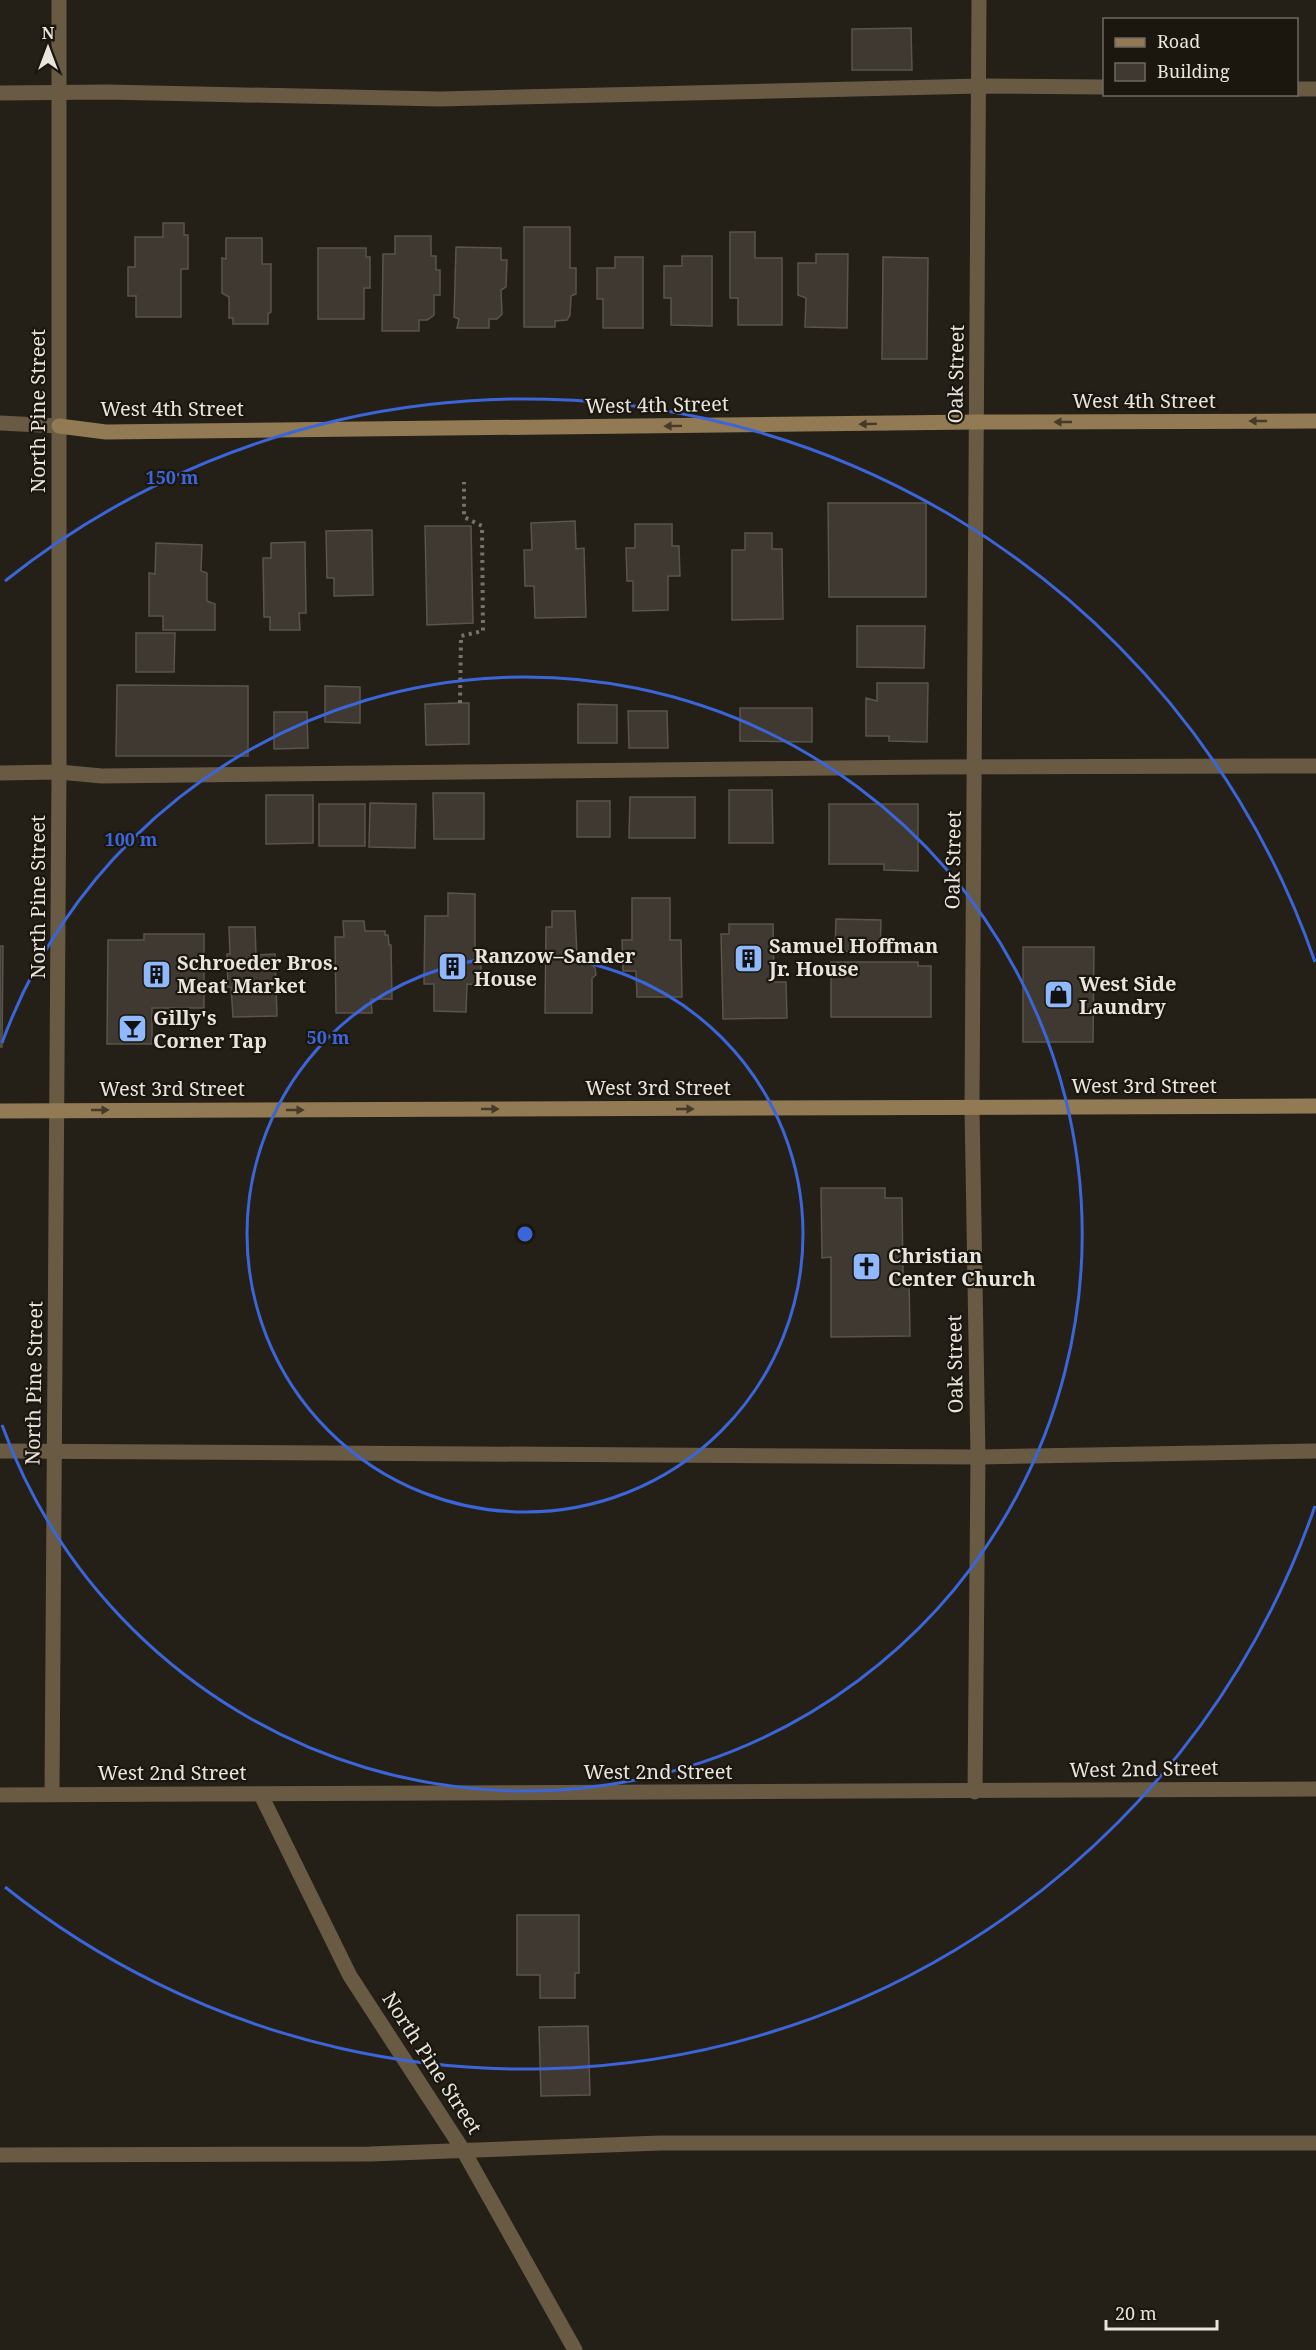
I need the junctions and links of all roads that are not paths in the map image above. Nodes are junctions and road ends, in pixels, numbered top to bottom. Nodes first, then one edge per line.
1 (59, 0) edge
2 (979, 0) edge
3 (980, 86) junction
4 (1103, 87) edge
5 (1298, 89) edge
6 (1316, 89) edge
7 (0, 93) edge
8 (58, 93) junction
9 (1316, 421) edge
10 (0, 423) edge
11 (976, 423) junction
12 (58, 426) junction
13 (1316, 766) edge
14 (975, 767) junction
15 (0, 772) edge
16 (59, 772) junction
17 (1316, 1106) edge
18 (972, 1108) junction
19 (57, 1110) junction
20 (0, 1111) edge
21 (54, 1450) junction
22 (0, 1451) edge
23 (1316, 1451) edge
24 (978, 1456) junction
25 (1316, 1788) edge
26 (975, 1792) junction
27 (52, 1794) junction
28 (0, 1795) edge
29 (261, 1795) junction
30 (1316, 2143) edge
31 (463, 2150) junction
32 (0, 2155) edge
33 (575, 2350) edge

1 - 8 street, North Pine Street
2 - 3 street, Oak Street
3 - 4 street
3 - 8 street
3 - 11 street, Oak Street
5 - 6 street
7 - 8 street
8 - 12 street, North Pine Street
9 -> 11 main road, West 4th Street
10 - 12 street, West 4th Street
11 -> 12 main road, West 4th Street
11 - 14 street, Oak Street
12 - 16 street, North Pine Street
13 - 14 street
14 - 16 street
14 - 18 street, Oak Street
15 - 16 street
16 - 19 street, North Pine Street
17 - 18 main road, West 3rd Street
19 -> 18 main road, West 3rd Street
18 - 24 street, Oak Street
19 - 20 main road, West 3rd Street
19 - 21 street, North Pine Street
21 - 22 street
21 - 24 street
21 - 27 street, North Pine Street
23 - 24 street
24 - 26 street, Oak Street
25 - 26 street, West 2nd Street
26 - 29 street, West 2nd Street
27 - 28 street, West 2nd Street
27 - 29 street, West 2nd Street
29 - 31 street, North Pine Street
30 - 31 street
31 - 32 street
31 - 33 street, North Pine Street

